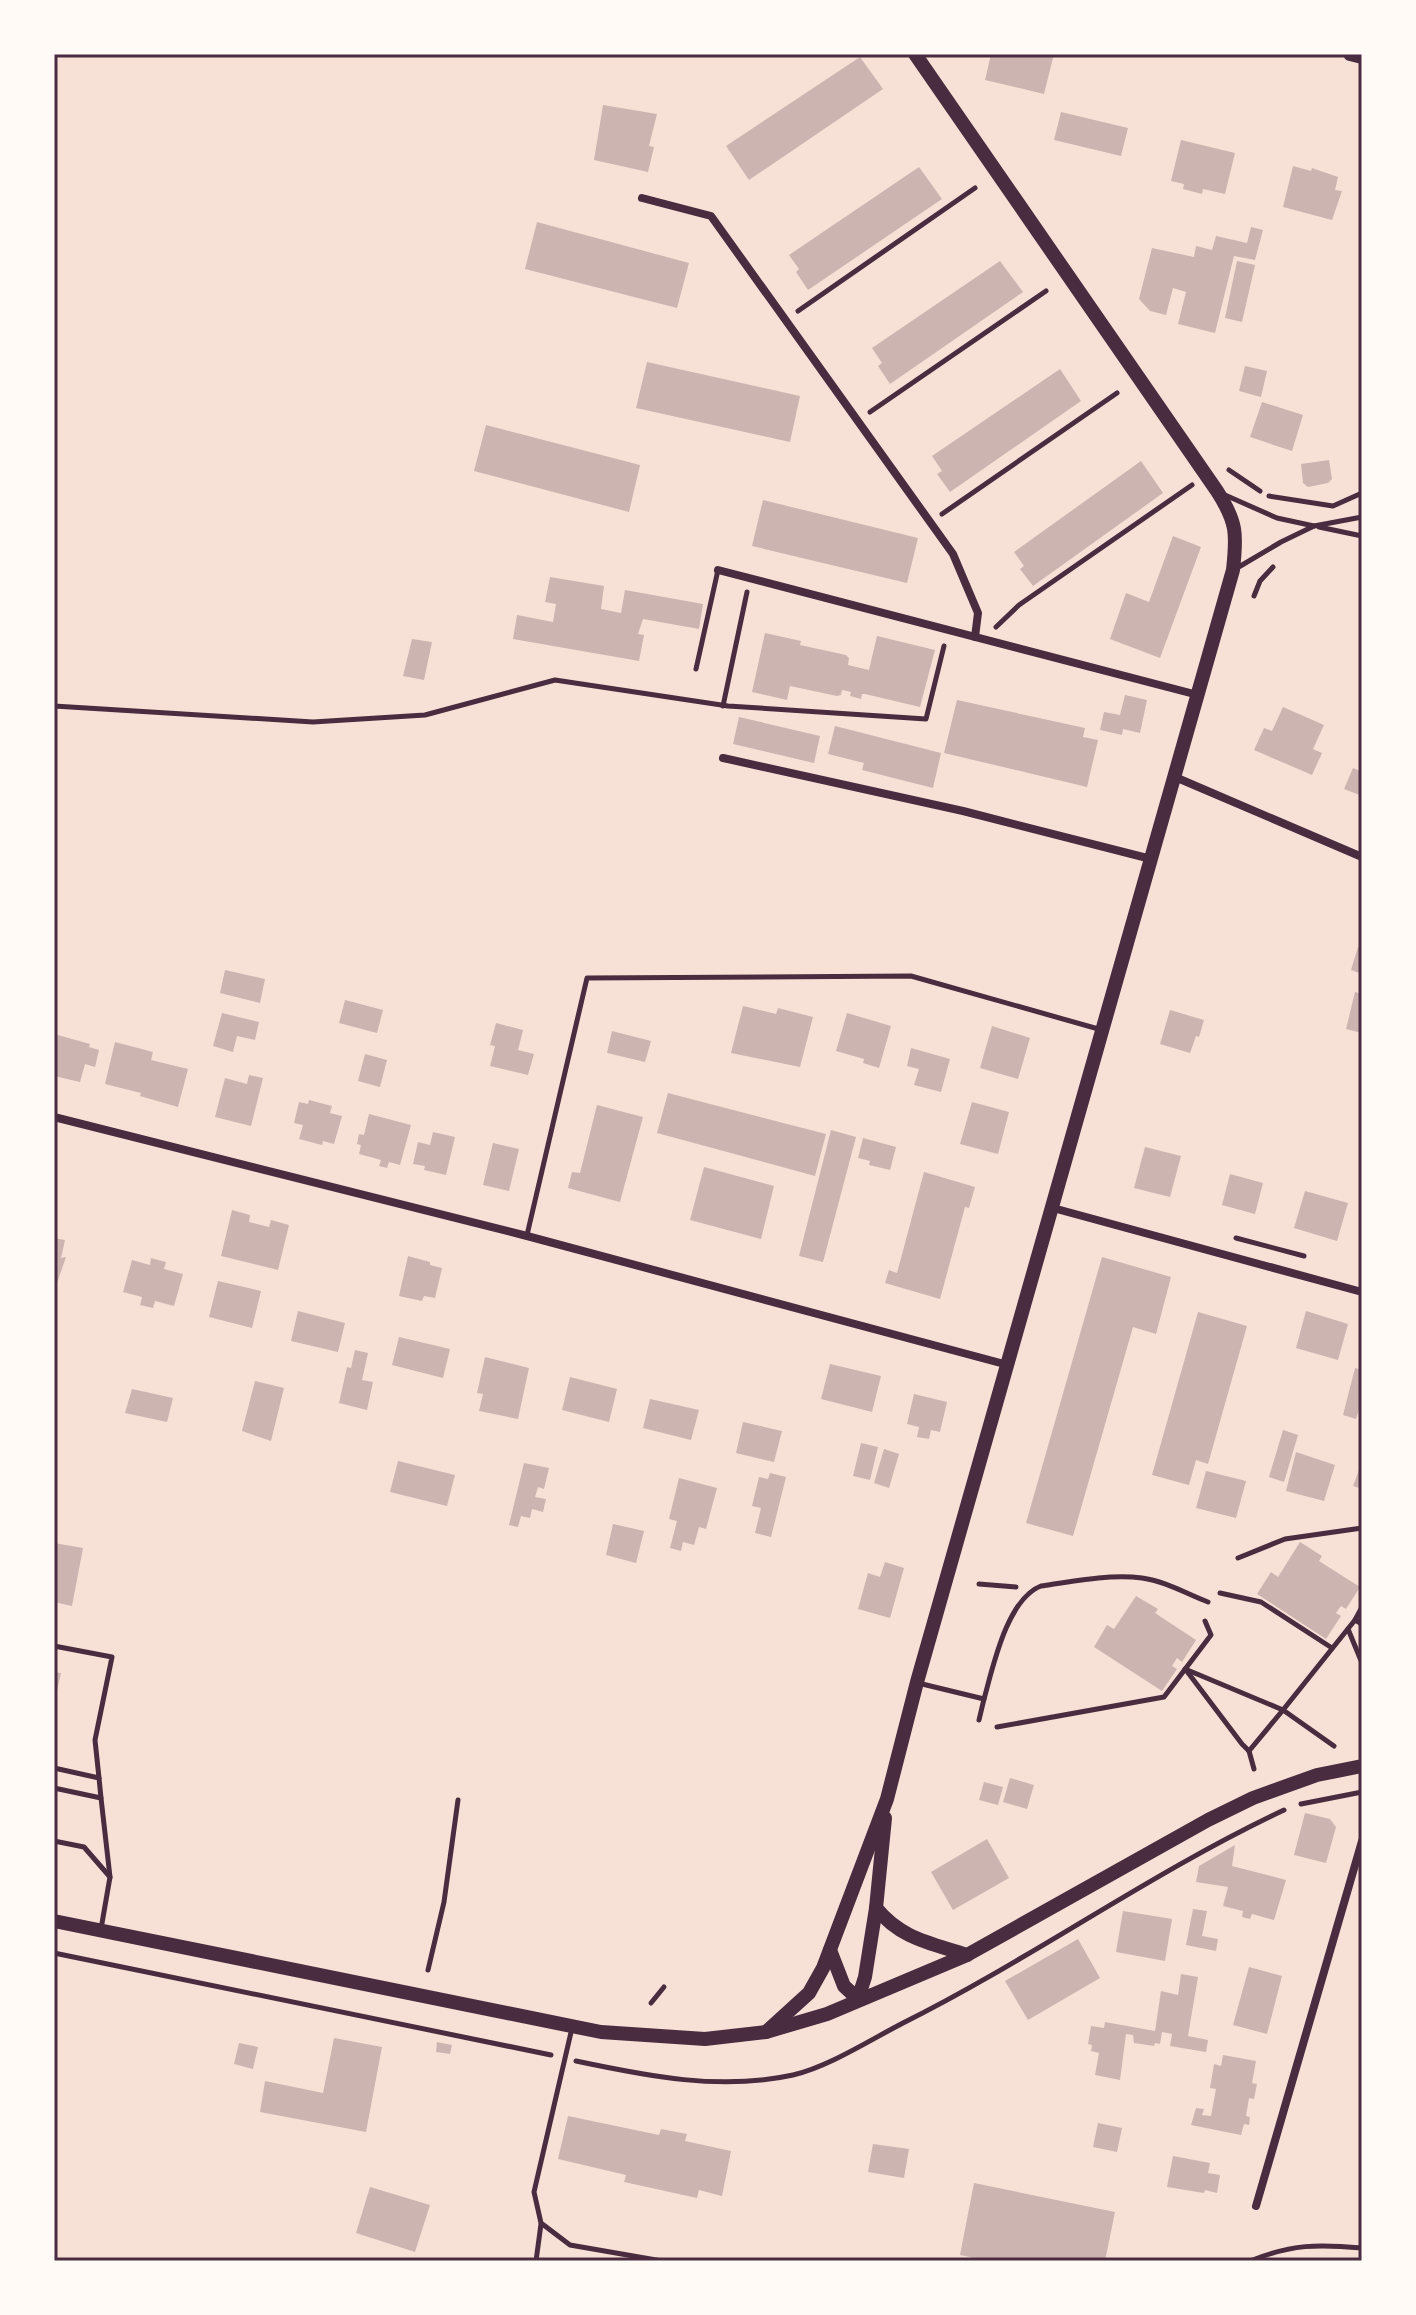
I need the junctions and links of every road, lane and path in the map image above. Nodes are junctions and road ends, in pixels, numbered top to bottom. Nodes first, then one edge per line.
1 (915, 54) edge
2 (923, 54) edge
3 (1350, 54) edge
4 (1362, 57) edge
5 (929, 75) junction
6 (975, 188) dead end
7 (642, 198) dead end
8 (1046, 291) dead end
9 (797, 311) dead end
10 (1117, 393) dead end
11 (870, 413) dead end
12 (1228, 470) dead end
13 (1192, 485) dead end
14 (1217, 491) junction
15 (1362, 493) edge
16 (941, 515) dead end
17 (1362, 517) edge
18 (1314, 526) junction
19 (1362, 536) edge
20 (1281, 560) dead end
21 (718, 570) joint
22 (1233, 570) junction
23 (748, 588) dead end
24 (1254, 596) dead end
25 (995, 627) dead end
26 (946, 637) dead end
27 (975, 637) junction
28 (696, 669) dead end
29 (1198, 695) junction
30 (54, 706) edge
31 (723, 706) junction
32 (723, 758) dead end
33 (1175, 777) junction
34 (1362, 857) edge
35 (1151, 859) junction
36 (1103, 1030) junction
37 (54, 1117) edge
38 (1053, 1208) junction
39 (527, 1236) junction
40 (1362, 1292) edge
41 (1008, 1365) junction
42 (1362, 1528) edge
43 (1238, 1558) dead end
44 (979, 1584) dead end
45 (1033, 1589) junction
46 (1219, 1592) dead end
47 (1208, 1602) dead end
48 (1362, 1607) edge
49 (1355, 1620) junction
50 (1205, 1621) dead end
51 (1362, 1624) edge
52 (1348, 1629) junction
53 (54, 1646) edge
54 (1332, 1648) junction
55 (1362, 1663) edge
56 (1185, 1669) junction
57 (917, 1682) junction
58 (984, 1699) junction
59 (1283, 1710) junction
60 (979, 1720) dead end
61 (997, 1727) dead end
62 (1334, 1746) dead end
63 (1249, 1751) junction
64 (1362, 1766) edge
65 (54, 1768) edge
66 (1254, 1769) dead end
67 (99, 1778) junction
68 (54, 1788) edge
69 (1362, 1792) edge
70 (101, 1798) junction
71 (887, 1799) junction
72 (458, 1800) dead end
73 (54, 1841) edge
74 (1362, 1841) edge
75 (110, 1877) junction
76 (876, 1908) junction
77 (54, 1921) edge
78 (100, 1930) junction
79 (830, 1950) junction
80 (54, 1953) edge
81 (967, 1955) junction
82 (428, 1970) dead end
83 (664, 1987) dead end
84 (858, 1999) junction
85 (651, 2003) dead end
86 (573, 2026) junction
87 (766, 2032) junction
88 (565, 2059) junction
89 (1256, 2206) dead end
90 (541, 2223) junction
91 (1362, 2248) edge
92 (536, 2261) edge
93 (662, 2261) edge
94 (1250, 2261) edge

1 - 5 street
2 - 5 street
3 - 4 street
5 - 14 street
6 - 9 path
7 - 27 street
8 - 11 path
10 - 16 path
12 - 15 path
13 - 25 path
14 - 18 lane
14 - 22 street
17 - 18 lane
18 - 19 lane
18 - 22 lane
20 - 24 path
21 - 27 street
21 - 28 lane
22 - 29 street
23 - 31 path
26 - 31 path
27 - 29 street
29 - 33 street
30 - 31 path
32 - 35 street
33 - 34 street
33 - 35 street
35 - 36 street
36 - 38 street
36 - 39 lane
37 - 39 street
38 - 40 street
38 - 41 street
39 - 41 street
41 - 57 street
42 - 43 path
44 - 45 path
45 - 47 lane
45 - 58 lane
46 - 54 path
48 - 49 path
49 - 51 path
49 - 52 path
50 - 56 path
52 - 54 path
52 - 55 path
53 - 67 lane
54 - 59 path
56 - 59 path
56 - 61 path
56 - 63 path
57 - 58 lane
57 - 71 street
58 - 60 lane
59 - 62 path
59 - 63 path
63 - 66 path
64 - 81 street
65 - 67 lane
67 - 70 lane
68 - 70 lane
69 - 88 path
70 - 75 lane
71 - 76 street
71 - 79 street
72 - 82 path
73 - 75 lane
74 - 89 street
75 - 78 lane
76 - 81 street
76 - 84 street
77 - 78 street
78 - 86 street
79 - 84 street
79 - 87 street
80 - 88 path
81 - 84 street
83 - 85 path
84 - 87 street
86 - 87 street
86 - 88 lane
88 - 90 lane
90 - 92 lane
90 - 93 lane
91 - 94 lane

